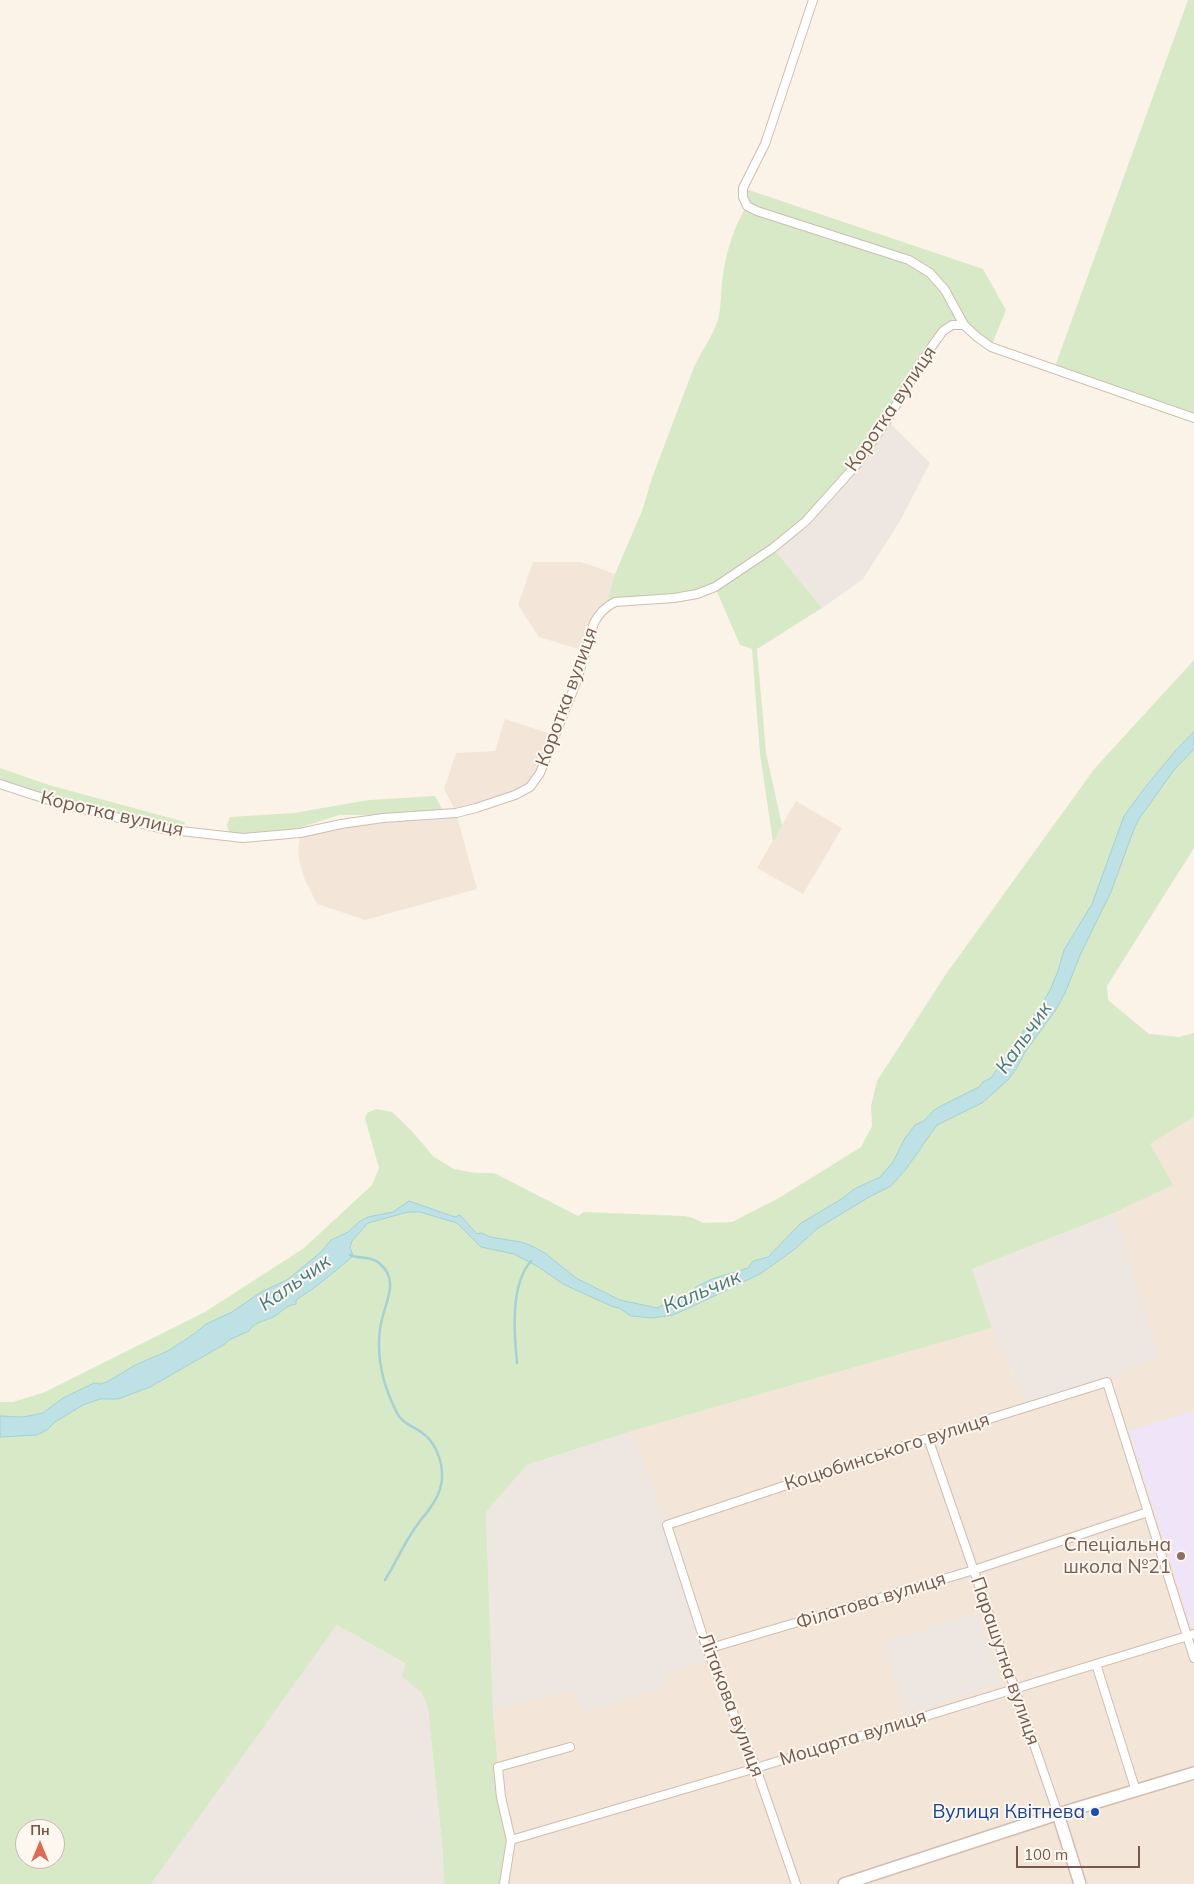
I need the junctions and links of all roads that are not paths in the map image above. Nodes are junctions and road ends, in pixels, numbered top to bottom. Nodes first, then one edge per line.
1 (813, 0) edge
2 (964, 325) junction
3 (1194, 418) edge
4 (0, 784) edge
5 (928, 1438) junction
6 (1148, 1512) junction
7 (667, 1525) joint
8 (974, 1570) junction
9 (1190, 1635) edge
10 (707, 1649) junction
11 (1194, 1658) edge
12 (1096, 1664) junction
13 (1015, 1689) junction
14 (570, 1747) dead end
15 (756, 1768) junction
16 (1194, 1773) edge
17 (1136, 1791) junction
18 (1058, 1814) junction
19 (511, 1840) junction
20 (504, 1884) edge
21 (796, 1884) edge
22 (844, 1884) edge
23 (1080, 1884) edge

1 - 2 street
2 - 3 street
2 - 4 street, Коротка вулиця
5 - 6 street, Коцюбинського вулиця
5 - 7 street, Коцюбинського вулиця
5 - 8 street, Парашутна вулиця
6 - 8 street, Філатова вулиця
6 - 9 street
7 - 10 street, Літакова вулиця
8 - 10 street, Філатова вулиця
8 - 13 street, Парашутна вулиця
9 - 11 street
9 - 12 street, Моцарта вулиця
10 - 15 street, Літакова вулиця
12 - 13 street, Моцарта вулиця
12 - 17 street
13 - 15 street, Моцарта вулиця
13 - 18 street, Парашутна вулиця
14 - 19 street
15 - 19 street, Моцарта вулиця
15 - 21 street, Літакова вулиця
16 - 17 main road
17 - 18 main road
18 - 22 main road
18 - 23 main road, Парашутна вулиця
19 - 20 street

